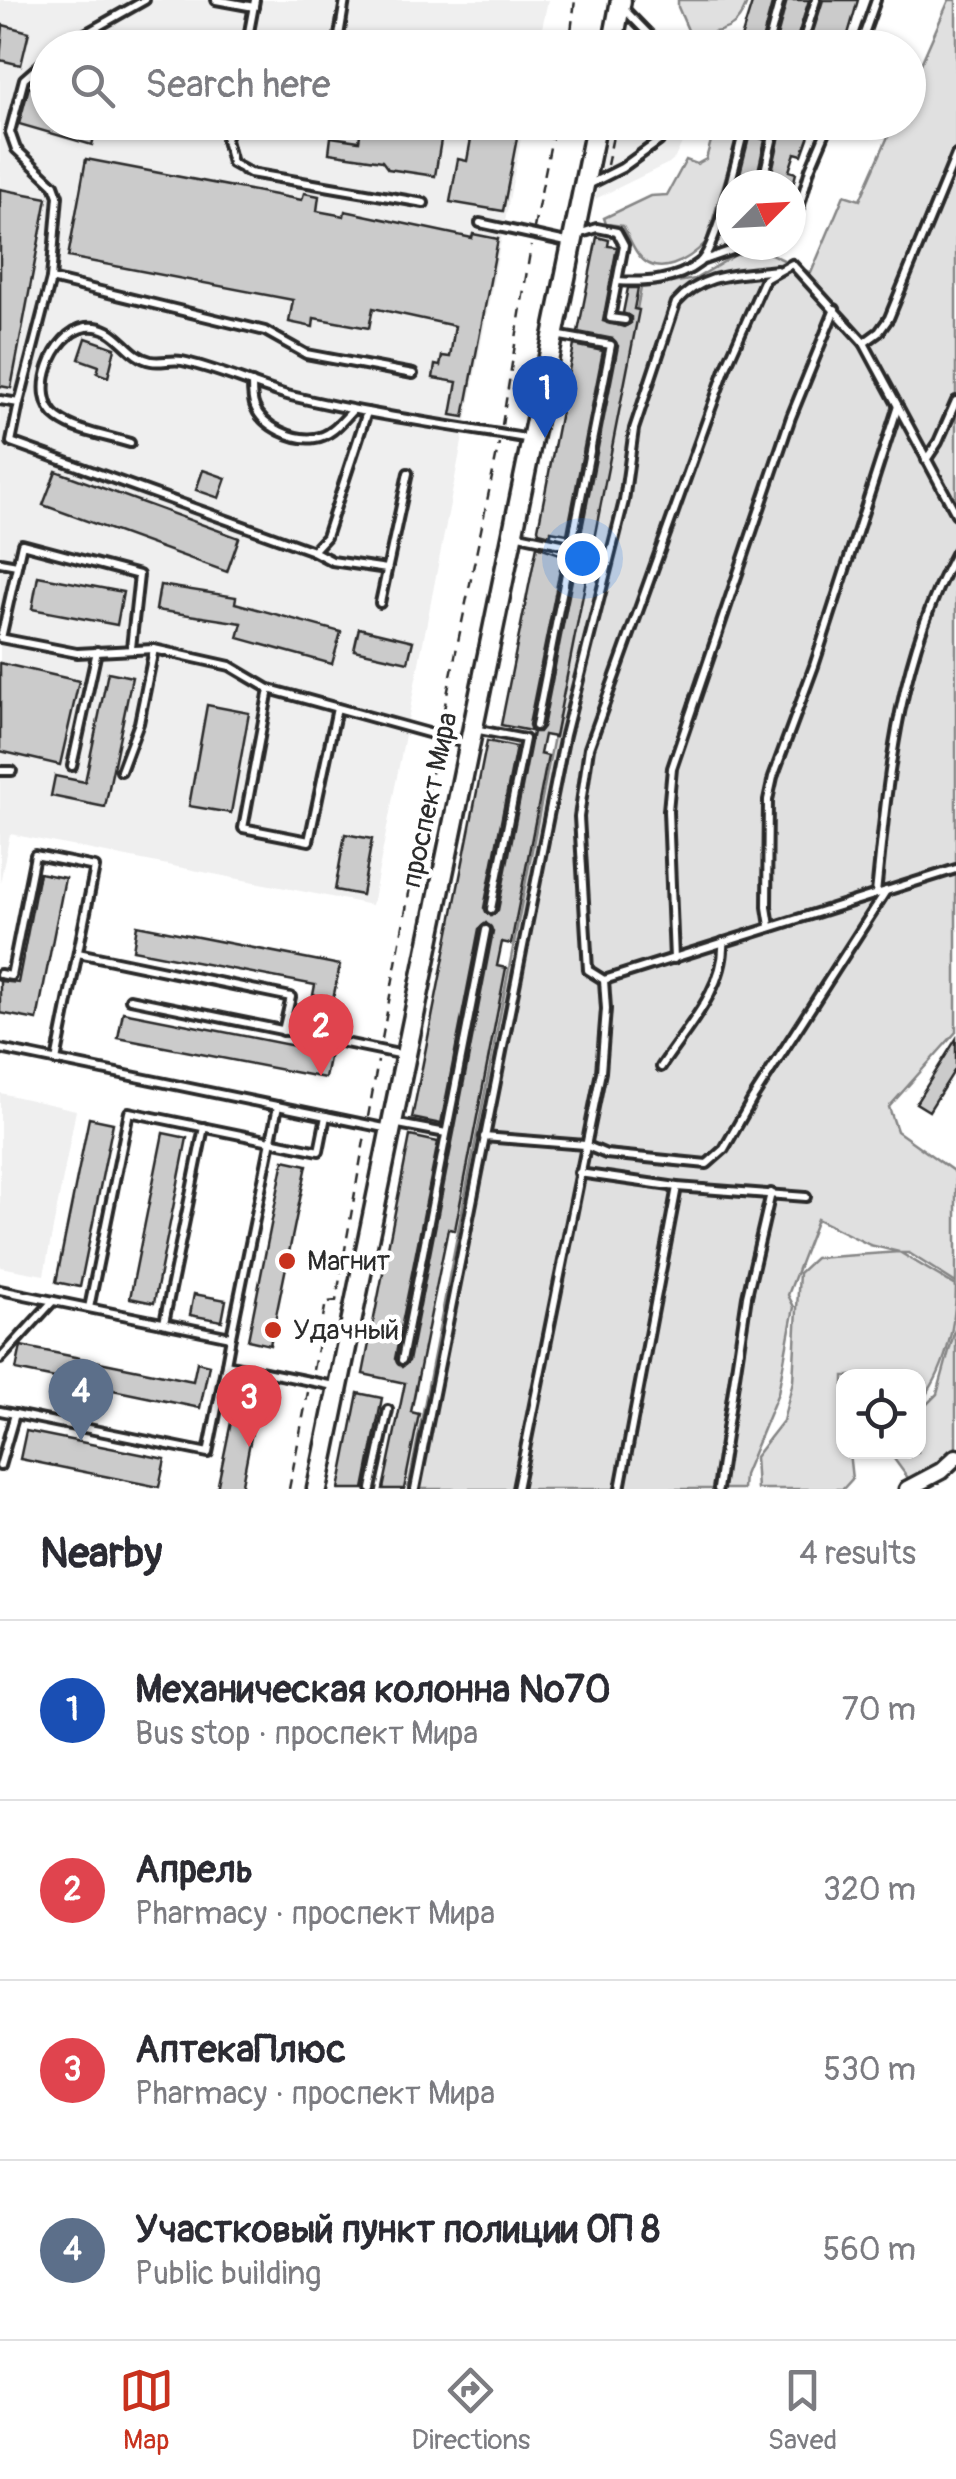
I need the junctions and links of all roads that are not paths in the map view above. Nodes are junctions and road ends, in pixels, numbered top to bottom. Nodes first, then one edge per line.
1 (144, 0) edge
2 (216, 0) edge
3 (345, 0) edge
4 (780, 0) edge
5 (816, 0) edge
6 (876, 0) edge
7 (620, 3) edge
8 (255, 4) edge
9 (92, 30) edge
10 (250, 30) edge
11 (340, 30) edge
12 (615, 30) edge
13 (645, 30) edge
14 (772, 30) edge
15 (807, 30) edge
16 (865, 30) edge
17 (30, 74) edge
18 (226, 140) edge
19 (593, 140) edge
20 (742, 140) edge
21 (773, 140) edge
22 (822, 140) edge
23 (659, 141) edge
24 (956, 154) edge
25 (766, 170) edge
26 (952, 178) edge
27 (806, 184) edge
28 (584, 186) junction
29 (424, 203) dead end
30 (480, 223) dead end
31 (573, 240) junction
32 (716, 256) edge
33 (703, 261) junction
34 (778, 270) junction
35 (52, 278) junction
36 (617, 281) junction
37 (835, 309) junction
38 (625, 320) dead end
39 (554, 335) junction
40 (864, 342) junction
41 (412, 374) dead end
42 (252, 384) junction
43 (0, 400) edge
44 (956, 401) edge
45 (20, 404) junction
46 (898, 406) junction
47 (353, 409) junction
48 (367, 412) junction
49 (532, 439) junction
50 (130, 443) dead end
51 (926, 460) junction
52 (408, 473) dead end
53 (956, 514) edge
54 (512, 534) junction
55 (571, 546) junction
56 (313, 551) junction
57 (956, 552) edge
58 (0, 562) edge
59 (17, 565) junction
60 (387, 569) junction
61 (380, 603) dead end
62 (0, 638) edge
63 (131, 648) junction
64 (154, 649) junction
65 (98, 650) junction
66 (268, 689) junction
67 (337, 708) junction
68 (536, 726) dead end
69 (471, 737) junction
70 (72, 766) dead end
71 (0, 770) edge
72 (12, 771) dead end
73 (122, 771) dead end
74 (956, 869) edge
75 (886, 891) junction
76 (876, 895) junction
77 (491, 909) dead end
78 (770, 926) junction
79 (486, 930) dead end
80 (724, 942) junction
81 (78, 953) junction
82 (674, 958) junction
83 (0, 974) edge
84 (604, 980) junction
85 (130, 999) dead end
86 (284, 1031) junction
87 (0, 1049) edge
88 (405, 1056) junction
89 (56, 1060) junction
90 (662, 1067) dead end
91 (278, 1106) junction
92 (326, 1116) junction
93 (391, 1126) junction
94 (204, 1127) junction
95 (446, 1133) junction
96 (484, 1137) junction
97 (271, 1141) junction
98 (585, 1144) junction
99 (579, 1173) junction
100 (677, 1187) junction
101 (771, 1193) junction
102 (806, 1197) dead end
103 (0, 1290) edge
104 (53, 1301) junction
105 (89, 1308) junction
106 (164, 1323) junction
107 (231, 1337) junction
108 (0, 1359) edge
109 (402, 1360) dead end
110 (226, 1364) junction
111 (337, 1387) junction
112 (388, 1410) dead end
113 (0, 1411) edge
114 (15, 1414) junction
115 (956, 1456) edge
116 (0, 1466) edge
117 (317, 1489) edge
118 (372, 1489) edge
119 (415, 1489) edge
120 (517, 1489) edge
121 (620, 1489) edge
122 (718, 1489) edge
123 (907, 1489) edge

1 - 9 lane
2 - 8 lane
3 - 11 lane
4 - 14 lane
5 - 15 lane
6 - 16 lane
7 - 12 street
7 - 13 lane
8 - 10 lane
17 - 35 lane
18 - 29 lane
19 - 28 street, проспект Мира
20 - 33 lane
21 - 25 lane
22 - 27 lane
23 - 28 lane
24 - 26 lane
26 - 40 lane
28 - 31 street, проспект Мира
30 - 31 lane
31 - 36 lane
31 - 39 street, проспект Мира
32 - 33 lane
33 - 36 lane
34 - 37 lane
34 - 84 lane
34 - 96 lane
35 - 41 lane
35 - 45 lane
36 - 38 lane
37 - 40 lane
37 - 82 lane
39 - 49 street, проспект Мира
39 - 55 lane
40 - 46 lane
42 - 47 lane
42 - 47 lane
42 - 50 lane
43 - 45 lane
44 - 51 lane
45 - 56 lane
46 - 51 lane
46 - 78 lane
47 - 48 lane
48 - 49 lane
48 - 56 lane
49 - 54 street, проспект Мира
51 - 53 lane
52 - 60 lane
54 - 55 lane
54 - 69 street, проспект Мира
55 - 68 lane
56 - 60 lane
57 - 76 lane
58 - 59 lane
59 - 62 lane
59 - 63 lane
60 - 61 lane
62 - 65 lane
63 - 64 lane
63 - 65 lane
64 - 66 lane
64 - 73 lane
65 - 70 lane
66 - 67 lane
66 - 67 lane
67 - 69 lane
69 - 77 lane
69 - 88 street, проспект Мира
71 - 72 lane
74 - 75 lane
75 - 76 lane
75 - 98 lane
76 - 78 lane
78 - 80 lane
79 - 95 lane
80 - 82 lane
80 - 90 lane
81 - 83 lane
81 - 86 lane
81 - 89 lane
82 - 84 lane
84 - 98 lane
85 - 86 lane
86 - 88 lane
87 - 89 lane
88 - 93 street, проспект Мира
89 - 91 lane
91 - 92 lane
91 - 97 lane
92 - 93 lane
92 - 97 lane
93 - 95 lane
93 - 111 street, проспект Мира
94 - 97 lane
94 - 105 lane
94 - 106 lane
95 - 109 lane
96 - 98 lane
96 - 119 lane
97 - 107 lane
98 - 99 lane
99 - 100 lane
99 - 120 lane
100 - 101 lane
100 - 121 lane
101 - 102 lane
101 - 122 lane
103 - 104 lane
104 - 105 lane
104 - 108 lane
105 - 106 lane
106 - 107 lane
107 - 110 lane
110 - 111 lane
110 - 114 lane
111 - 117 street, проспект Мира
112 - 118 lane
113 - 114 lane
114 - 116 lane
115 - 123 street

